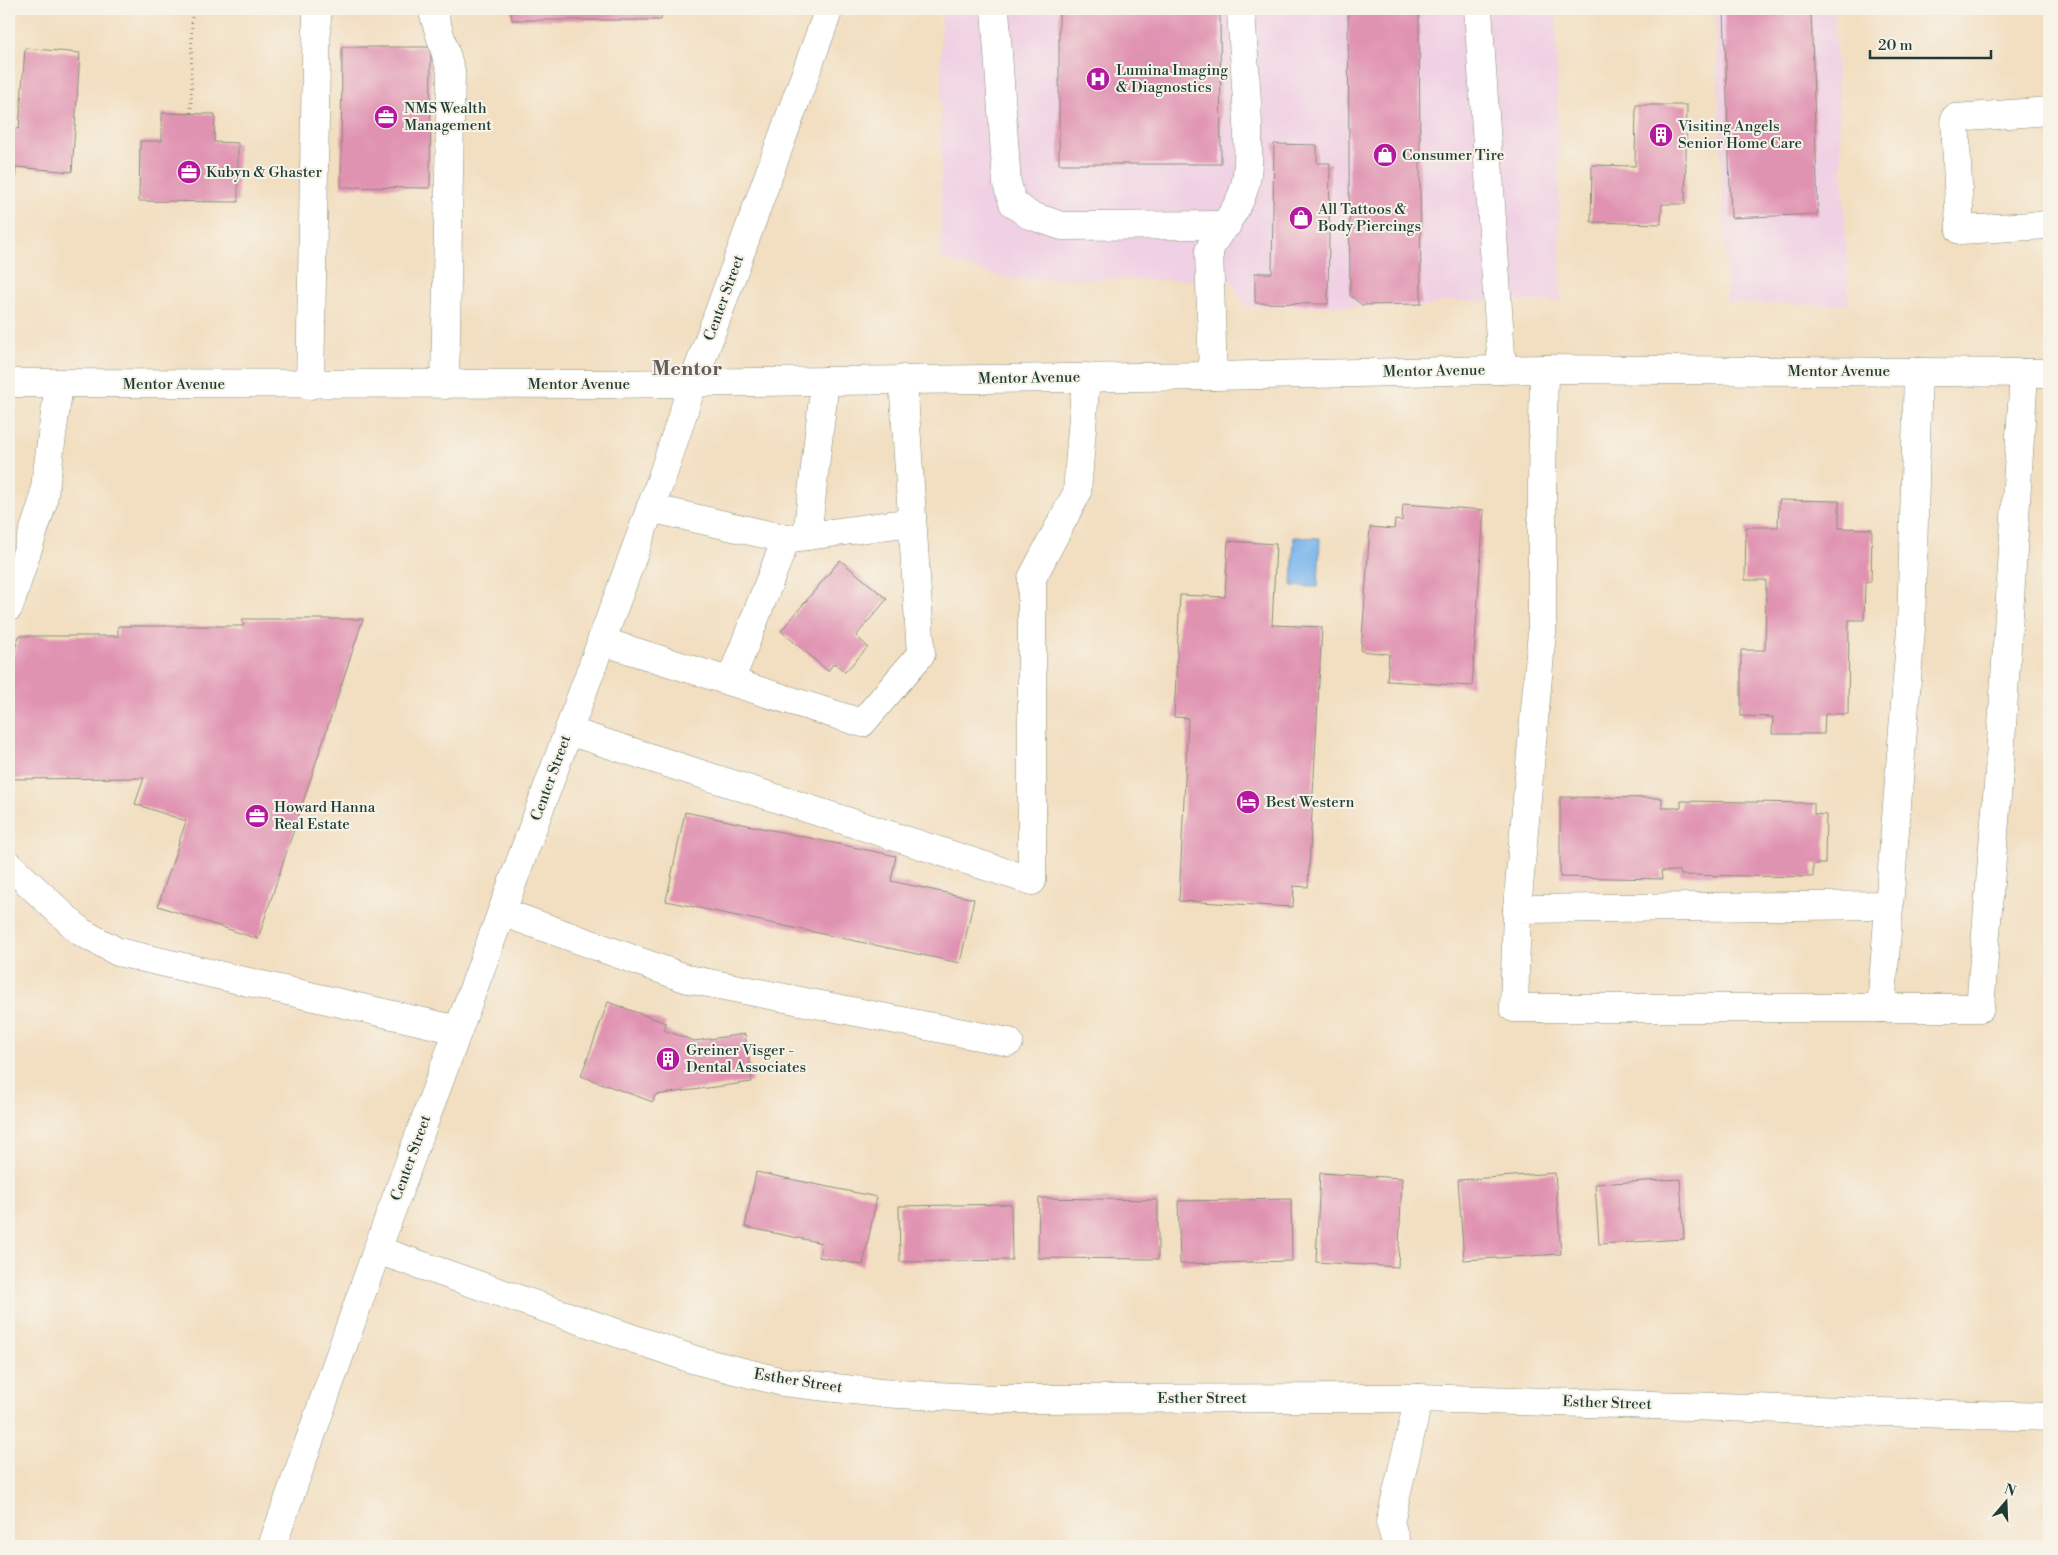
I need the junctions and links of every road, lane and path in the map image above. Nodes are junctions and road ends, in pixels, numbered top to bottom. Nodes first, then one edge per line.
1 (192, 9) edge
2 (317, 9) edge
3 (432, 9) edge
4 (829, 9) edge
5 (995, 9) edge
6 (1240, 9) edge
7 (1478, 9) edge
8 (2049, 111) edge
9 (191, 113) dead end
10 (1227, 224) junction
11 (2049, 225) edge
12 (1544, 369) junction
13 (1502, 370) junction
14 (1918, 372) junction
15 (2036, 373) edge
16 (1214, 376) junction
17 (1086, 377) junction
18 (902, 379) junction
19 (824, 381) junction
20 (9, 383) edge
21 (693, 383) junction
22 (59, 384) junction
23 (310, 385) junction
24 (444, 385) junction
25 (650, 508) junction
26 (912, 522) junction
27 (797, 538) junction
28 (9, 607) edge
29 (602, 641) junction
30 (730, 682) junction
31 (568, 732) junction
32 (9, 865) edge
33 (1889, 905) junction
34 (1517, 909) junction
35 (502, 912) junction
36 (1881, 1008) junction
37 (458, 1030) junction
38 (1009, 1042) dead end
39 (377, 1250) junction
40 (1419, 1398) junction
41 (2049, 1417) edge
42 (272, 1546) edge
43 (1397, 1546) edge

1 - 9 path
2 - 23 main road
3 - 24 main road
4 - 21 main road, Center Street
5 - 10 main road
6 - 10 main road
7 - 13 main road
8 - 11 main road
10 - 16 main road
12 - 13 main road, Mentor Avenue
12 - 14 main road, Mentor Avenue
12 - 34 main road
13 - 16 main road, Mentor Avenue
14 - 15 main road, Mentor Avenue
14 - 33 main road
15 - 36 main road
16 - 17 main road, Mentor Avenue
17 - 18 main road, Mentor Avenue
17 - 31 main road
18 - 19 main road, Mentor Avenue
18 - 26 main road
19 - 21 main road, Mentor Avenue
19 - 27 main road
20 - 22 main road, Mentor Avenue
21 - 24 main road, Mentor Avenue
21 - 25 main road, Center Street
22 - 23 main road, Mentor Avenue
22 - 28 main road
23 - 24 main road, Mentor Avenue
25 - 27 main road
25 - 29 main road, Center Street
26 - 27 main road
26 - 30 main road
27 - 30 main road
29 - 30 main road
29 - 31 main road, Center Street
31 - 35 main road, Center Street
32 - 37 main road
33 - 34 main road
33 - 36 main road
34 - 36 main road
35 - 37 main road, Center Street
35 - 38 main road
37 - 39 main road, Center Street
39 - 40 main road, Esther Street
39 - 42 main road, Center Street
40 - 41 main road, Esther Street
40 - 43 main road

